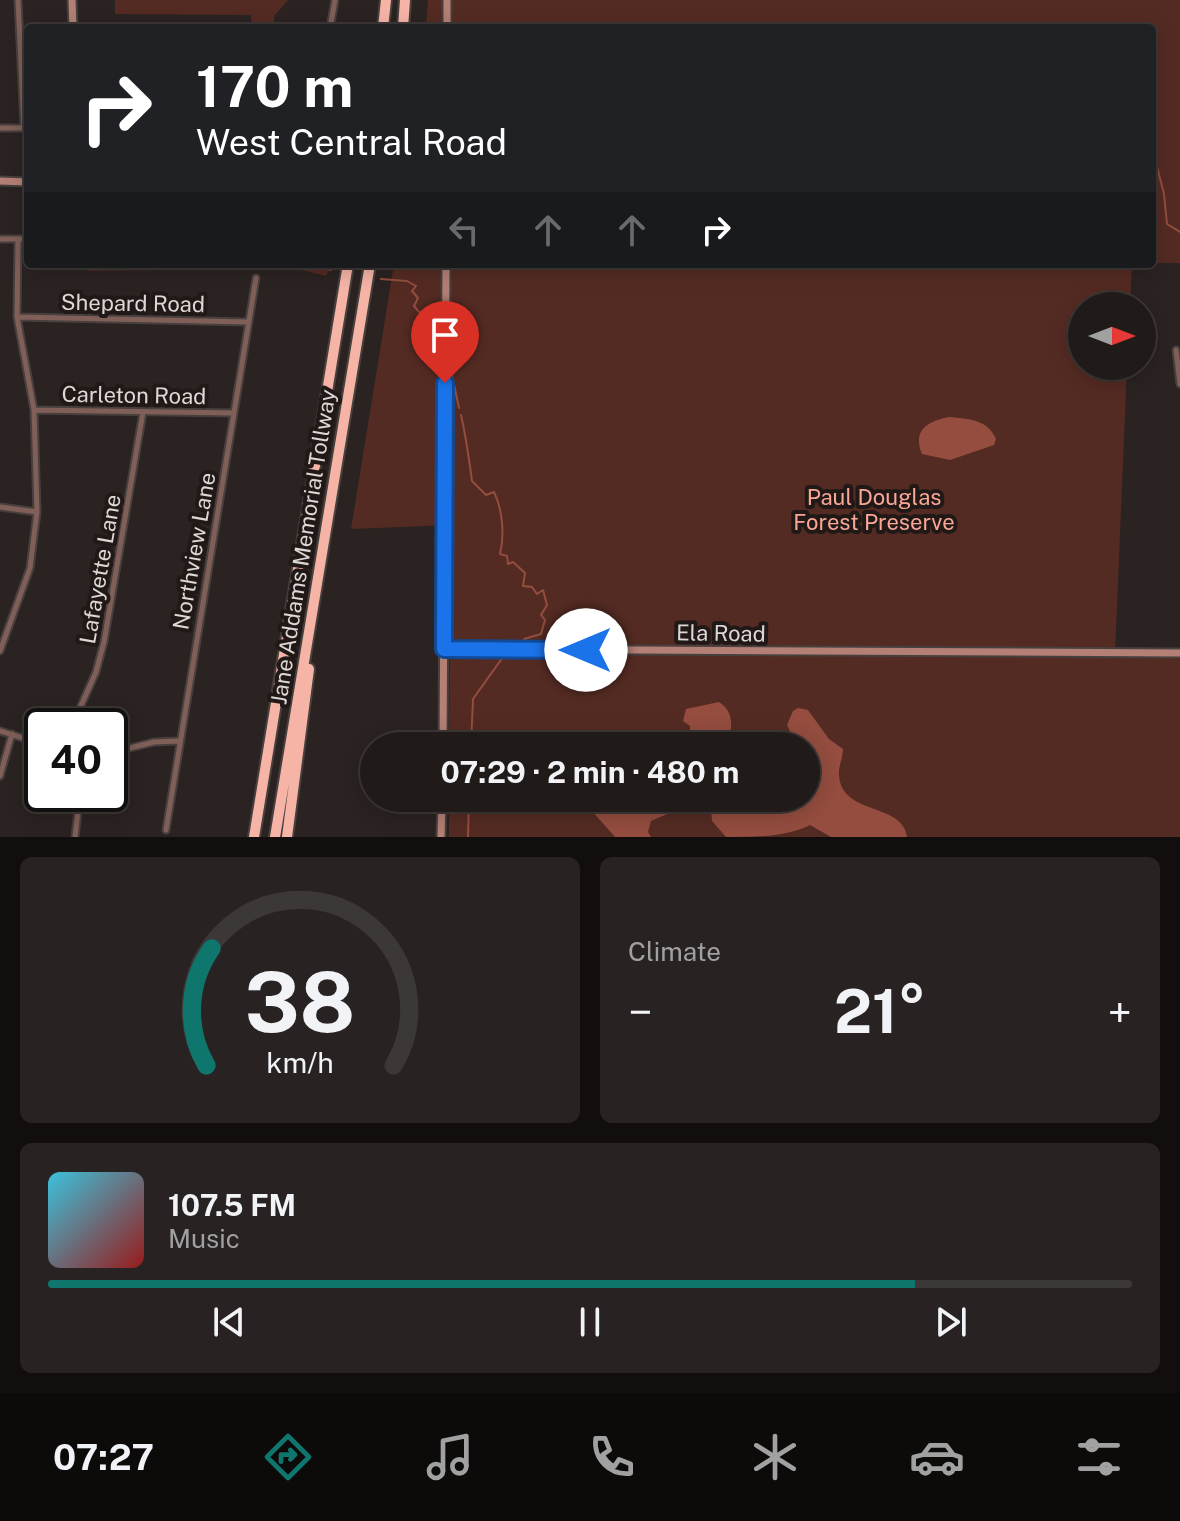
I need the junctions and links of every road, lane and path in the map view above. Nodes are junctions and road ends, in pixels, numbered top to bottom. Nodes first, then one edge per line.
1 (18, 0) edge
2 (72, 0) edge
3 (335, 0) edge
4 (386, 0) edge
5 (405, 0) edge
6 (447, 0) edge
7 (73, 24) edge
8 (331, 24) edge
9 (383, 24) edge
10 (403, 24) edge
11 (447, 24) edge
12 (0, 128) edge
13 (0, 181) edge
14 (24, 182) edge
15 (0, 239) edge
16 (18, 239) junction
17 (24, 239) edge
18 (347, 268) edge
19 (369, 268) edge
20 (446, 268) edge
21 (256, 278) dead end
22 (17, 317) junction
23 (248, 322) junction
24 (1176, 350) dead end
25 (1180, 384) edge
26 (34, 410) junction
27 (143, 412) junction
28 (233, 413) junction
29 (0, 507) edge
30 (37, 512) junction
31 (321, 561) junction
32 (444, 649) junction
33 (0, 651) edge
34 (1180, 653) edge
35 (80, 708) edge
36 (0, 731) edge
37 (443, 732) edge
38 (12, 734) junction
39 (24, 738) edge
40 (178, 741) junction
41 (128, 748) edge
42 (0, 776) edge
43 (78, 812) edge
44 (442, 812) edge
45 (166, 830) dead end
46 (75, 837) edge
47 (254, 837) edge
48 (275, 837) edge
49 (287, 837) edge
50 (441, 837) edge

1 - 12 street
2 - 7 street
3 - 8 street
4 - 9 highway
5 - 10 highway
6 - 11 street
13 - 14 street
15 - 16 street
16 - 17 street
16 - 22 street
18 - 47 highway, Jane Addams Memorial Tollway
19 - 31 highway, Jane Addams Memorial Tollway
20 - 32 street
21 - 23 street, Northview Lane
22 - 23 street, Shepard Road
22 - 26 street
23 - 28 street, Northview Lane
24 - 25 street
26 - 27 street, Carleton Road
26 - 30 street
27 - 28 street, Carleton Road
27 - 35 street, Lafayette Lane
28 - 40 street, Northview Lane
29 - 30 street
30 - 33 street
31 - 48 highway, Jane Addams Memorial Tollway
31 - 49 highway
32 - 34 street, Ela Road
32 - 37 street
36 - 38 street
38 - 39 street
38 - 42 street
40 - 41 street
40 - 45 street, Northview Lane
43 - 46 street
44 - 50 street

